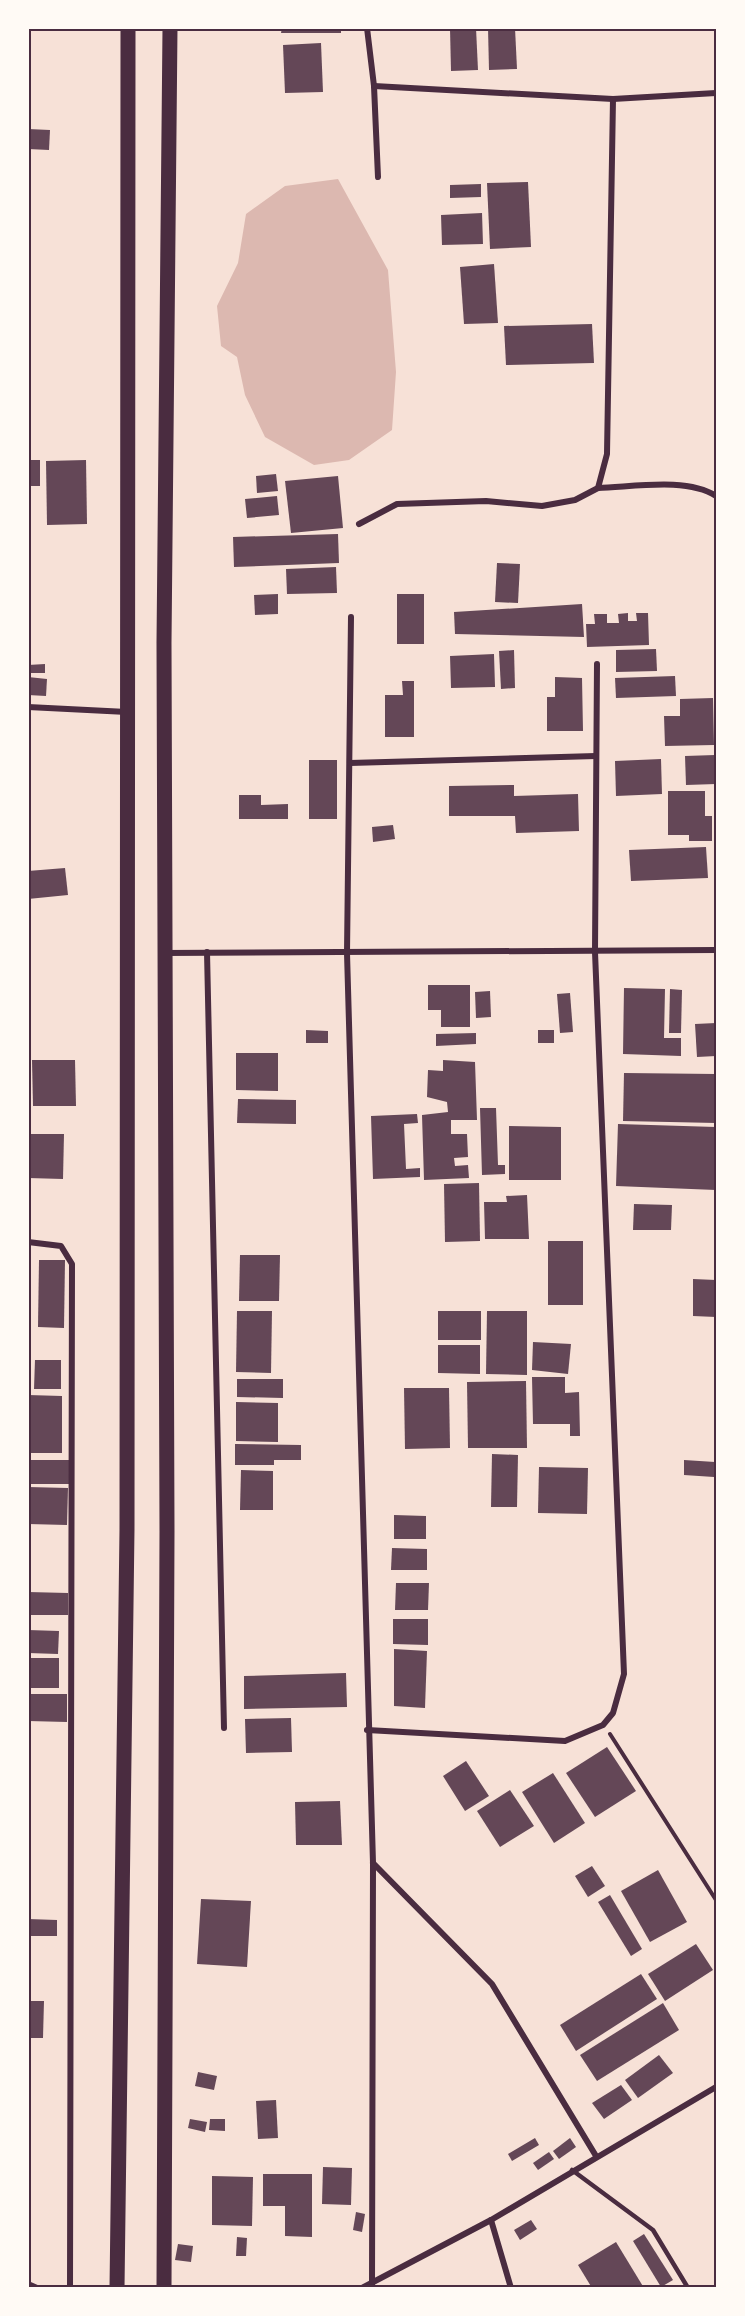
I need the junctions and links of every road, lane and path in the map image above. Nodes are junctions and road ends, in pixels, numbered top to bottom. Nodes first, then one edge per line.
1 (128, 28) edge
2 (170, 28) edge
3 (367, 28) edge
4 (374, 86) junction
5 (717, 93) edge
6 (613, 99) junction
7 (378, 177) dead end
8 (598, 488) junction
9 (717, 496) edge
10 (359, 524) dead end
11 (351, 617) dead end
12 (597, 664) dead end
13 (28, 707) edge
14 (127, 712) junction
15 (596, 756) junction
16 (350, 763) junction
17 (717, 950) edge
18 (207, 952) junction
19 (348, 952) junction
20 (595, 952) junction
21 (165, 953) junction
22 (28, 1242) edge
23 (603, 1725) junction
24 (224, 1728) dead end
25 (367, 1730) junction
26 (373, 1863) junction
27 (717, 1900) edge
28 (717, 2087) edge
29 (596, 2156) junction
30 (573, 2170) junction
31 (491, 2220) junction
32 (28, 2284) edge
33 (372, 2285) edge
34 (38, 2288) edge
35 (70, 2288) edge
36 (117, 2288) edge
37 (164, 2288) edge
38 (362, 2288) edge
39 (511, 2288) edge
40 (688, 2288) edge

1 - 14 main road
2 - 21 main road
3 - 4 street
4 - 6 street
4 - 7 street
5 - 6 street
6 - 8 street
8 - 9 street
8 - 10 street
11 - 16 street
12 - 15 street
13 - 14 street
14 - 36 main road
15 - 16 street
15 - 20 street
16 - 19 street
17 - 20 street
18 - 19 street
18 - 21 street
18 - 24 street
19 - 20 street
19 - 25 street
20 - 23 street
21 - 37 main road
22 - 35 street
23 - 25 street
23 - 27 path
25 - 26 street
26 - 29 street
26 - 33 street
28 - 29 street
29 - 30 street
30 - 31 street
30 - 40 lane
31 - 33 street
31 - 39 street
32 - 34 street
33 - 38 street

